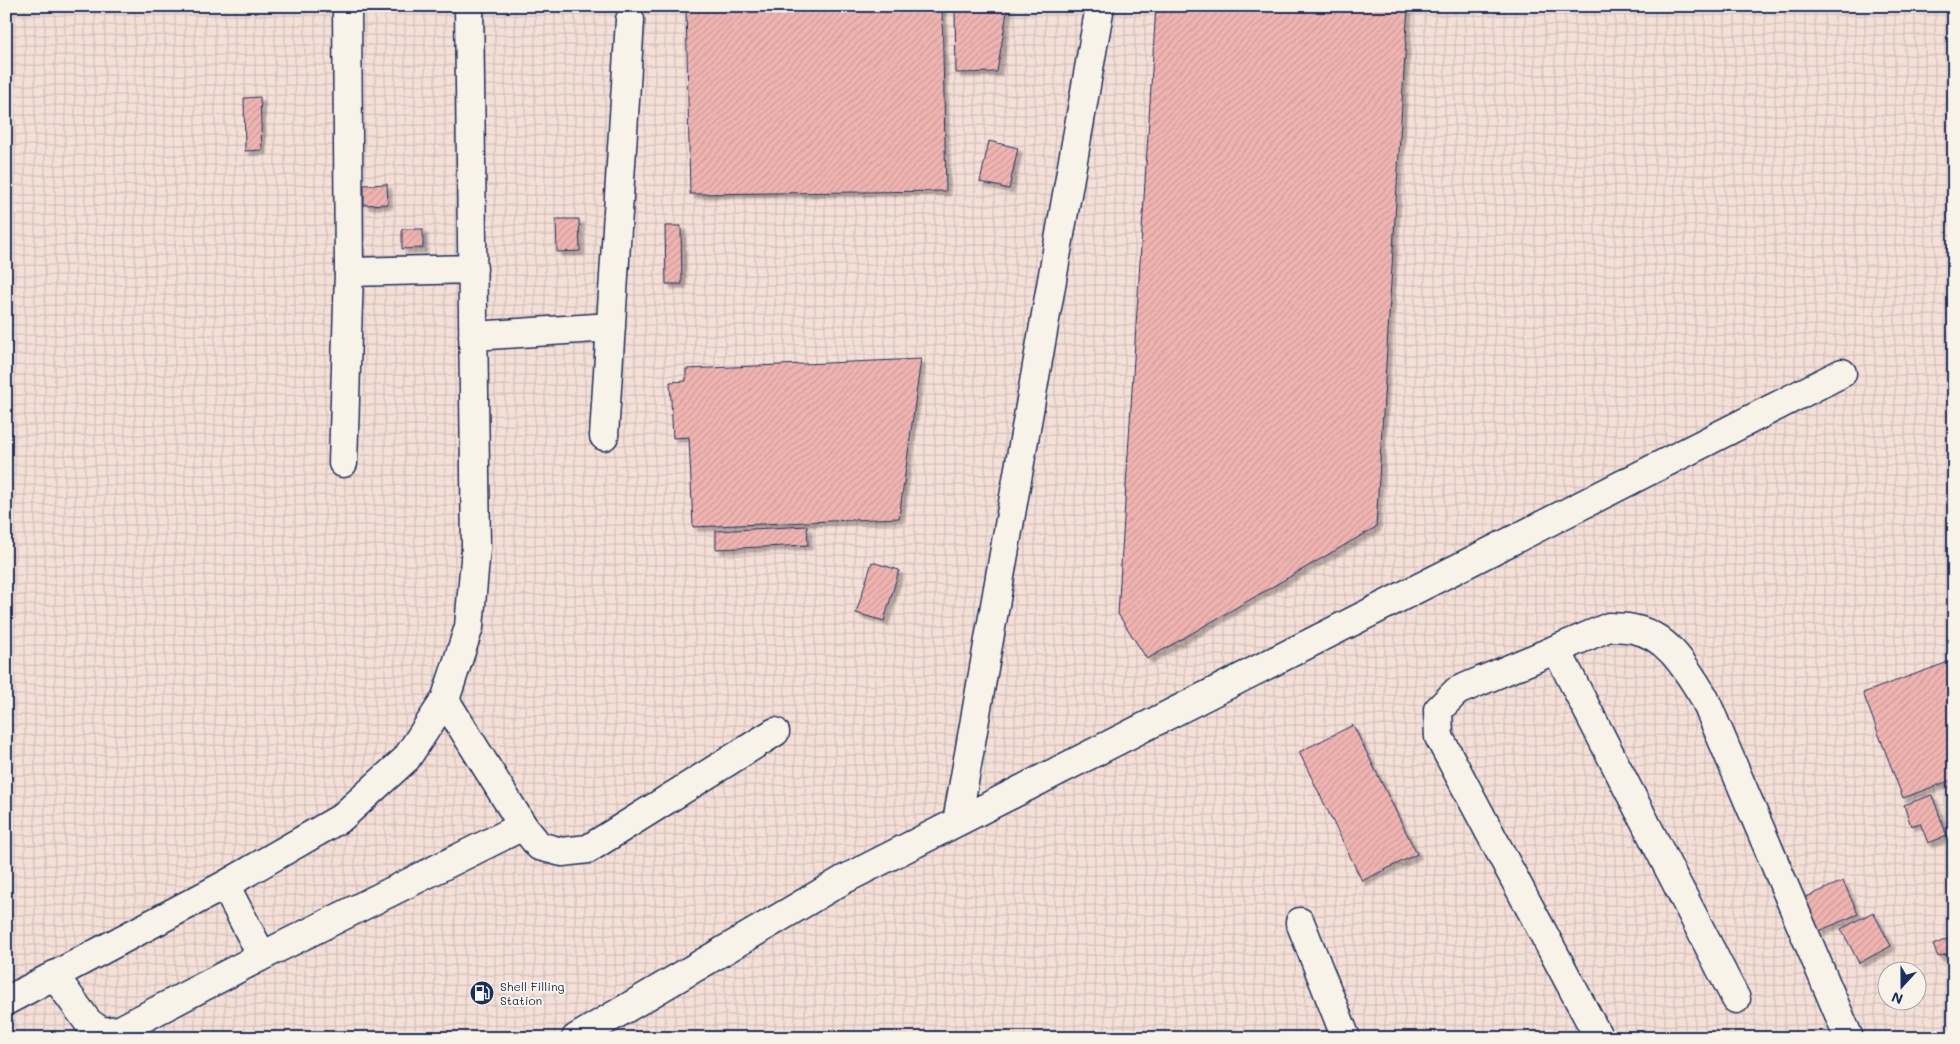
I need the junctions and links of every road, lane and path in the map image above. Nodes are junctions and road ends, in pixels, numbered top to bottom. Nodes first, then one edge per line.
1 (346, 6) edge
2 (469, 6) edge
3 (1100, 6) edge
4 (630, 20) dead end
5 (472, 269) junction
6 (348, 272) junction
7 (611, 326) junction
8 (473, 336) junction
9 (1842, 373) dead end
10 (604, 436) dead end
11 (343, 463) dead end
12 (1556, 649) junction
13 (445, 700) junction
14 (775, 732) dead end
15 (956, 822) junction
16 (523, 826) junction
17 (226, 884) junction
18 (1300, 922) dead end
19 (262, 956) junction
20 (54, 975) junction
21 (1736, 1000) dead end
22 (6, 1001) edge
23 (576, 1038) edge
24 (1346, 1038) edge
25 (1599, 1038) edge
26 (1849, 1038) edge

1 - 6 street
2 - 5 street
3 - 15 street
4 - 7 street
5 - 6 street
5 - 8 street
6 - 11 street
7 - 8 street
7 - 10 street
8 - 13 street
9 - 15 street
12 - 21 street
12 - 25 street
12 - 26 street
13 - 16 street
13 - 17 street
14 - 16 street
15 - 23 street
16 - 19 street
17 - 19 street
17 - 20 street
18 - 24 street
19 - 20 street
20 - 22 street

